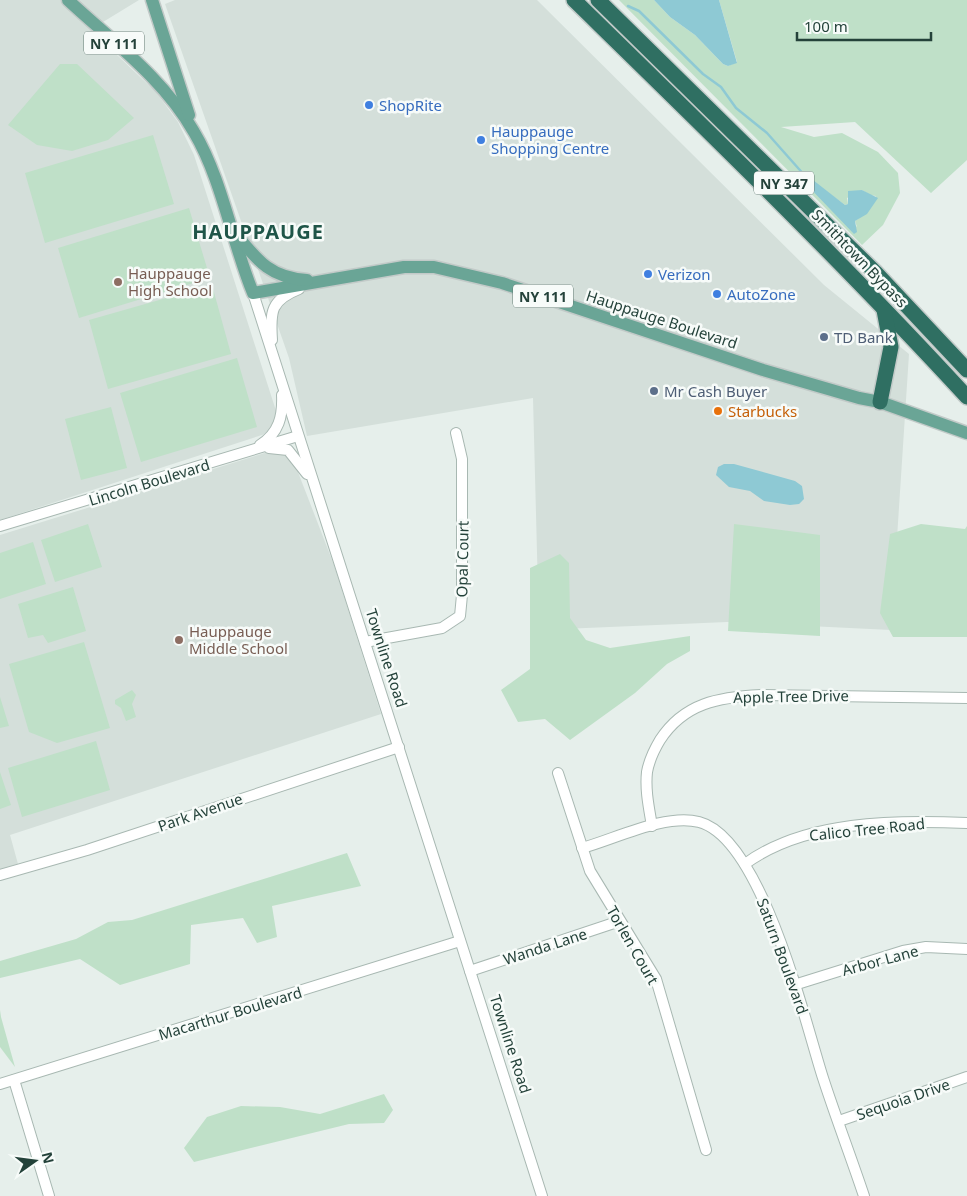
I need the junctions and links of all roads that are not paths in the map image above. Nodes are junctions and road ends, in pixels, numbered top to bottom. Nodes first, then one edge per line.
1 (68, 0) edge
2 (152, 0) edge
3 (574, 0) edge
4 (598, 0) edge
5 (176, 74) junction
6 (165, 91) junction
7 (195, 132) junction
8 (229, 226) junction
9 (322, 281) junction
10 (253, 293) junction
11 (883, 306) junction
12 (273, 353) junction
13 (967, 370) edge
14 (282, 382) junction
15 (967, 397) edge
16 (880, 402) junction
17 (456, 433) dead end
18 (967, 433) edge
19 (298, 436) junction
20 (248, 451) junction
21 (314, 486) junction
22 (0, 526) edge
23 (366, 642) junction
24 (967, 698) edge
25 (399, 747) junction
26 (558, 773) dead end
27 (967, 823) edge
28 (652, 826) junction
29 (582, 848) junction
30 (745, 864) junction
31 (0, 876) edge
32 (620, 921) junction
33 (460, 941) junction
34 (967, 949) edge
35 (470, 971) junction
36 (794, 985) junction
37 (967, 1077) edge
38 (14, 1080) junction
39 (0, 1084) edge
40 (838, 1121) junction
41 (706, 1150) dead end
42 (49, 1196) edge
43 (542, 1196) edge
44 (864, 1196) edge

1 - 6 main road, NY 111
2 - 5 main road, Townline Road
3 - 11 highway, Smithtown Bypass / NY 347
4 - 13 highway, Smithtown Bypass / NY 347
5 - 6 main road
5 - 7 main road, Townline Road
6 - 7 main road, Townline Road / NY 111
7 - 8 main road, Townline Road / NY 111
8 - 9 main road, NY 111
8 - 10 main road, Townline Road / NY 111
9 - 10 main road, Hauppauge Boulevard / NY 111
9 - 12 street
9 - 16 main road, Hauppauge Boulevard / NY 111
10 - 12 street, Townline Road
11 - 15 highway, Smithtown Bypass / NY 347
11 - 16 highway
12 - 14 street, Townline Road
14 - 19 street, Townline Road
14 - 20 street
16 - 18 main road, Hauppauge Boulevard / NY 111
17 - 23 street, Opal Court
19 - 20 street, Lincoln Boulevard
19 - 21 street, Townline Road
20 - 21 street
20 - 22 street, Lincoln Boulevard
21 - 23 street, Townline Road
23 - 25 street, Townline Road
24 - 28 street, Apple Tree Drive
25 - 31 street, Park Avenue
25 - 33 street, Townline Road
26 - 29 street, Torlen Court
27 - 30 street, Calico Tree Road
28 - 29 street, Saturn Boulevard
28 - 30 street, Saturn Boulevard
29 - 32 street, Torlen Court
30 - 36 street, Saturn Boulevard
32 - 35 street, Wanda Lane
32 - 41 street, Torlen Court
33 - 35 street, Townline Road
33 - 38 street, Macarthur Boulevard
34 - 36 street, Arbor Lane
35 - 43 street, Townline Road
36 - 40 street, Saturn Boulevard
37 - 40 street, Sequoia Drive
38 - 39 street, Macarthur Boulevard
38 - 42 street
40 - 44 street, Saturn Boulevard

